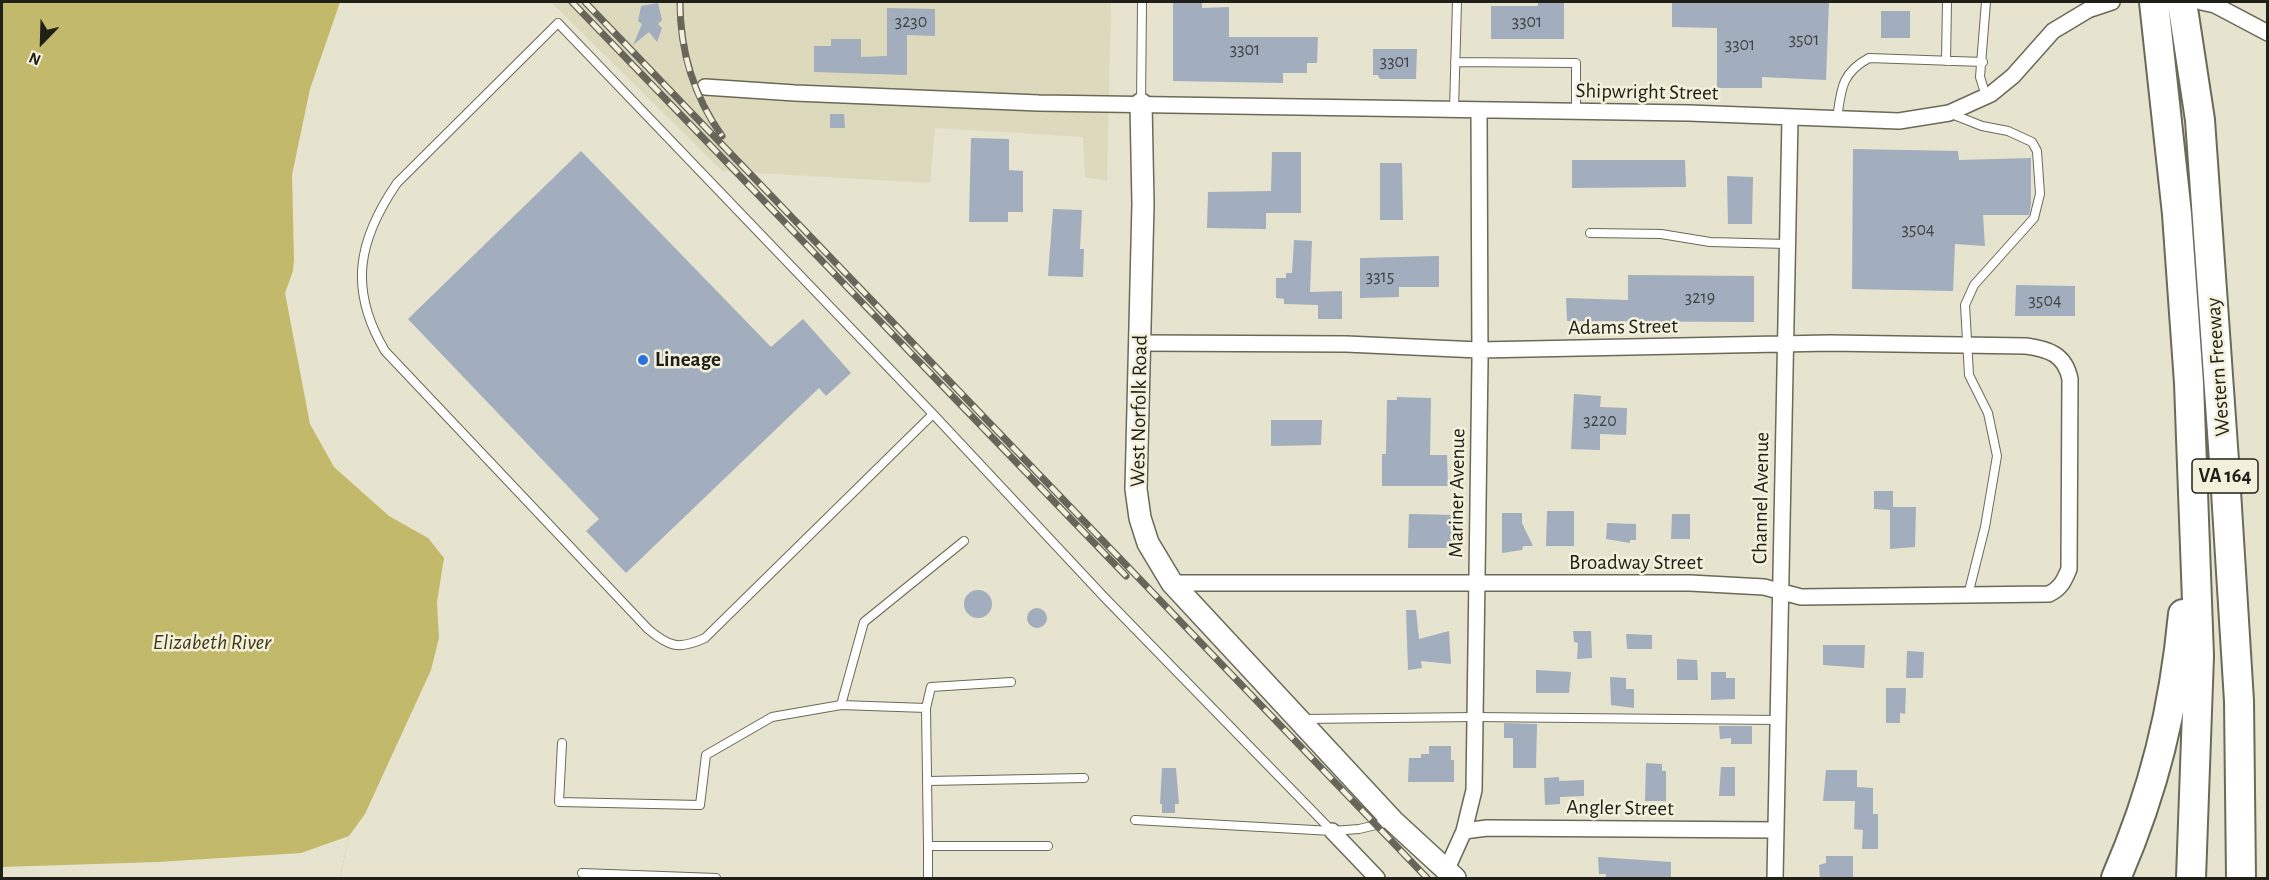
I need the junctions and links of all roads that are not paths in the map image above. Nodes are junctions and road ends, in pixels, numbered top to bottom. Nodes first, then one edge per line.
1 (1142, 2) edge
2 (1457, 2) edge
3 (1947, 2) edge
4 (1986, 2) edge
5 (2112, 2) edge
6 (2154, 2) edge
7 (2182, 2) edge
8 (2201, 2) edge
9 (2268, 33) edge
10 (1946, 61) junction
11 (1455, 62) junction
12 (1983, 62) junction
13 (705, 87) dead end
14 (1986, 96) junction
15 (1141, 104) junction
16 (1454, 110) junction
17 (1479, 110) junction
18 (1576, 112) junction
19 (1949, 114) junction
20 (1790, 118) junction
21 (1837, 119) junction
22 (1590, 233) dead end
23 (1787, 244) junction
24 (1140, 343) junction
25 (1784, 344) junction
26 (1967, 345) junction
27 (1479, 350) junction
28 (933, 414) junction
29 (2193, 508) junction
30 (964, 541) dead end
31 (2069, 553) joint
32 (1172, 583) junction
33 (1476, 583) junction
34 (1781, 592) junction
35 (1968, 595) junction
36 (1011, 682) dead end
37 (841, 705) junction
38 (926, 708) junction
39 (1475, 717) junction
40 (1298, 719) junction
41 (1778, 720) junction
42 (562, 743) dead end
43 (1084, 778) dead end
44 (928, 781) junction
45 (1135, 820) dead end
46 (1393, 821) junction
47 (1776, 830) junction
48 (1332, 831) junction
49 (1464, 831) junction
50 (928, 846) junction
51 (1047, 846) dead end
52 (582, 873) dead end
53 (1452, 877) edge
54 (716, 879) edge
55 (928, 879) edge
56 (1377, 879) edge
57 (1775, 879) edge
58 (2116, 879) edge
59 (2191, 879) edge
60 (2241, 879) edge

1 - 15 lane, West Norfolk Road
2 - 11 lane
3 - 10 lane
4 - 12 lane
5 - 14 street, Shipwright Street
6 - 29 highway, Western Freeway / VA 164
7 - 60 highway, Western Freeway / VA 164
8 - 9 street
10 - 12 lane
10 - 21 lane
11 - 16 lane
11 - 18 lane
12 - 14 lane
13 - 15 street, Shipwright Street
14 - 19 street, Shipwright Street
15 - 16 street, Shipwright Street
15 - 24 street, West Norfolk Road
16 - 17 street, Shipwright Street
17 - 18 street, Shipwright Street
17 - 27 street, Mariner Avenue
18 - 20 street, Shipwright Street
19 - 21 street, Shipwright Street
19 - 26 lane
20 - 21 street, Shipwright Street
20 - 23 street, Channel Avenue
22 - 23 lane
23 - 25 street, Channel Avenue
24 - 27 street, Adams Street
24 - 32 street, West Norfolk Road
25 - 26 street, Adams Street
25 - 27 street, Adams Street
25 - 34 street, Channel Avenue
26 - 31 street, Adams Street
26 - 35 lane
27 - 33 street, Mariner Avenue
28 - 28 lane
28 - 48 lane
29 - 58 highway
29 - 59 highway, Western Freeway / VA 164
30 - 37 lane
31 - 35 street, Broadway Street
32 - 33 street, Broadway Street
32 - 40 street, West Norfolk Road
33 - 34 street, Broadway Street
33 - 39 street, Mariner Avenue
34 - 35 street, Broadway Street
34 - 41 street, Channel Avenue
36 - 38 lane
37 - 38 lane
37 - 42 lane
38 - 44 lane
39 - 40 lane
39 - 41 lane
39 - 49 street, Mariner Avenue
40 - 46 street, West Norfolk Road
41 - 47 street, Channel Avenue
43 - 44 lane
44 - 50 lane
45 - 48 lane
46 - 48 lane
46 - 53 street, West Norfolk Road
47 - 49 street, Angler Street
47 - 57 street, Channel Avenue
48 - 56 street
49 - 53 street, Mariner Avenue
50 - 51 lane
50 - 55 lane
52 - 54 lane

